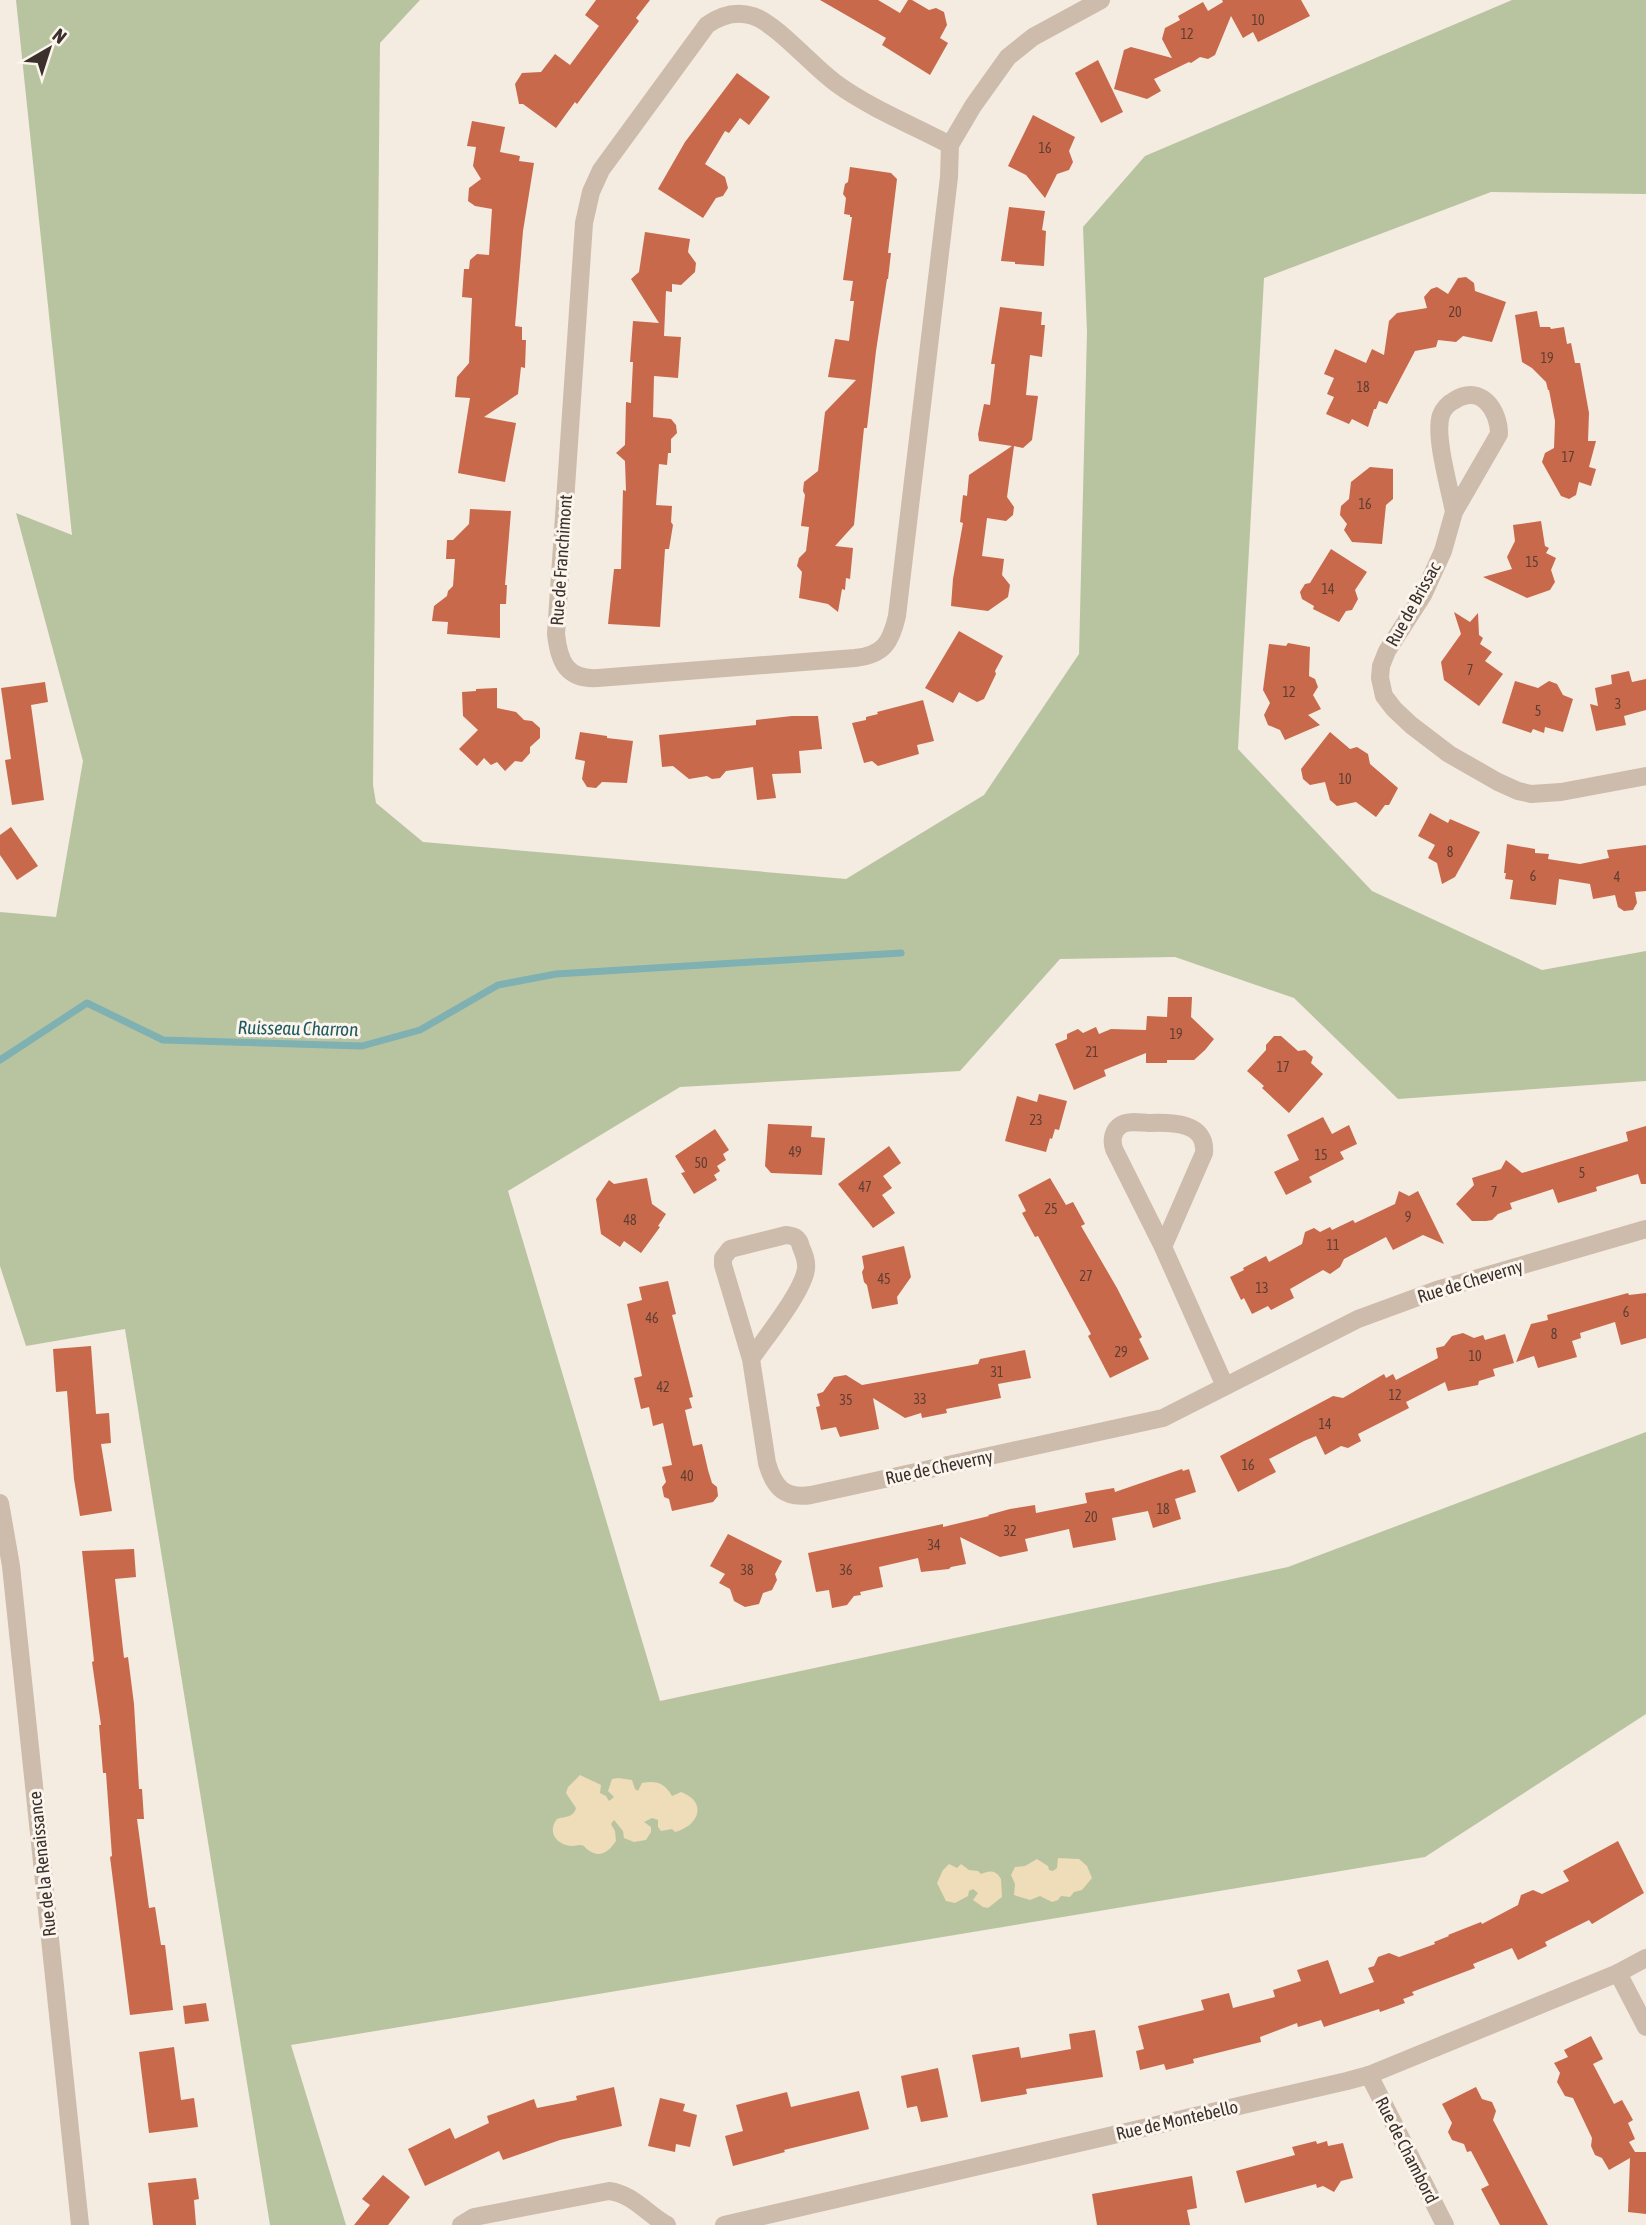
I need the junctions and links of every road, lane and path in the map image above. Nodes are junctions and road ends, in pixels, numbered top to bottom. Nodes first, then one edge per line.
1 (1101, 0) edge
2 (950, 145) junction
3 (1454, 512) junction
4 (1646, 776) edge
5 (1646, 1229) edge
6 (1163, 1247) junction
7 (751, 1359) junction
8 (1225, 1386) junction
9 (0, 1503) edge
10 (1646, 1958) edge
11 (1618, 1973) junction
12 (1646, 2027) edge
13 (1369, 2075) junction
14 (80, 2225) edge
15 (461, 2225) edge
16 (667, 2225) edge
17 (724, 2225) edge
18 (1445, 2225) edge

1 - 2 street, Rue de Franchimont
2 - 2 street, Rue de Franchimont
3 - 3 street, Rue de Brissac
3 - 4 street, Rue de Brissac
5 - 8 street, Rue de Cheverny
6 - 6 street
6 - 8 street
7 - 7 street, Rue de Cheverny
7 - 8 street, Rue de Cheverny
9 - 14 street, Rue de la Renaissance
10 - 11 street, Rue de Montebello
11 - 12 street
11 - 13 street, Rue de Montebello
13 - 17 street, Rue de Montebello
13 - 18 street, Rue de Chambord
15 - 16 street

